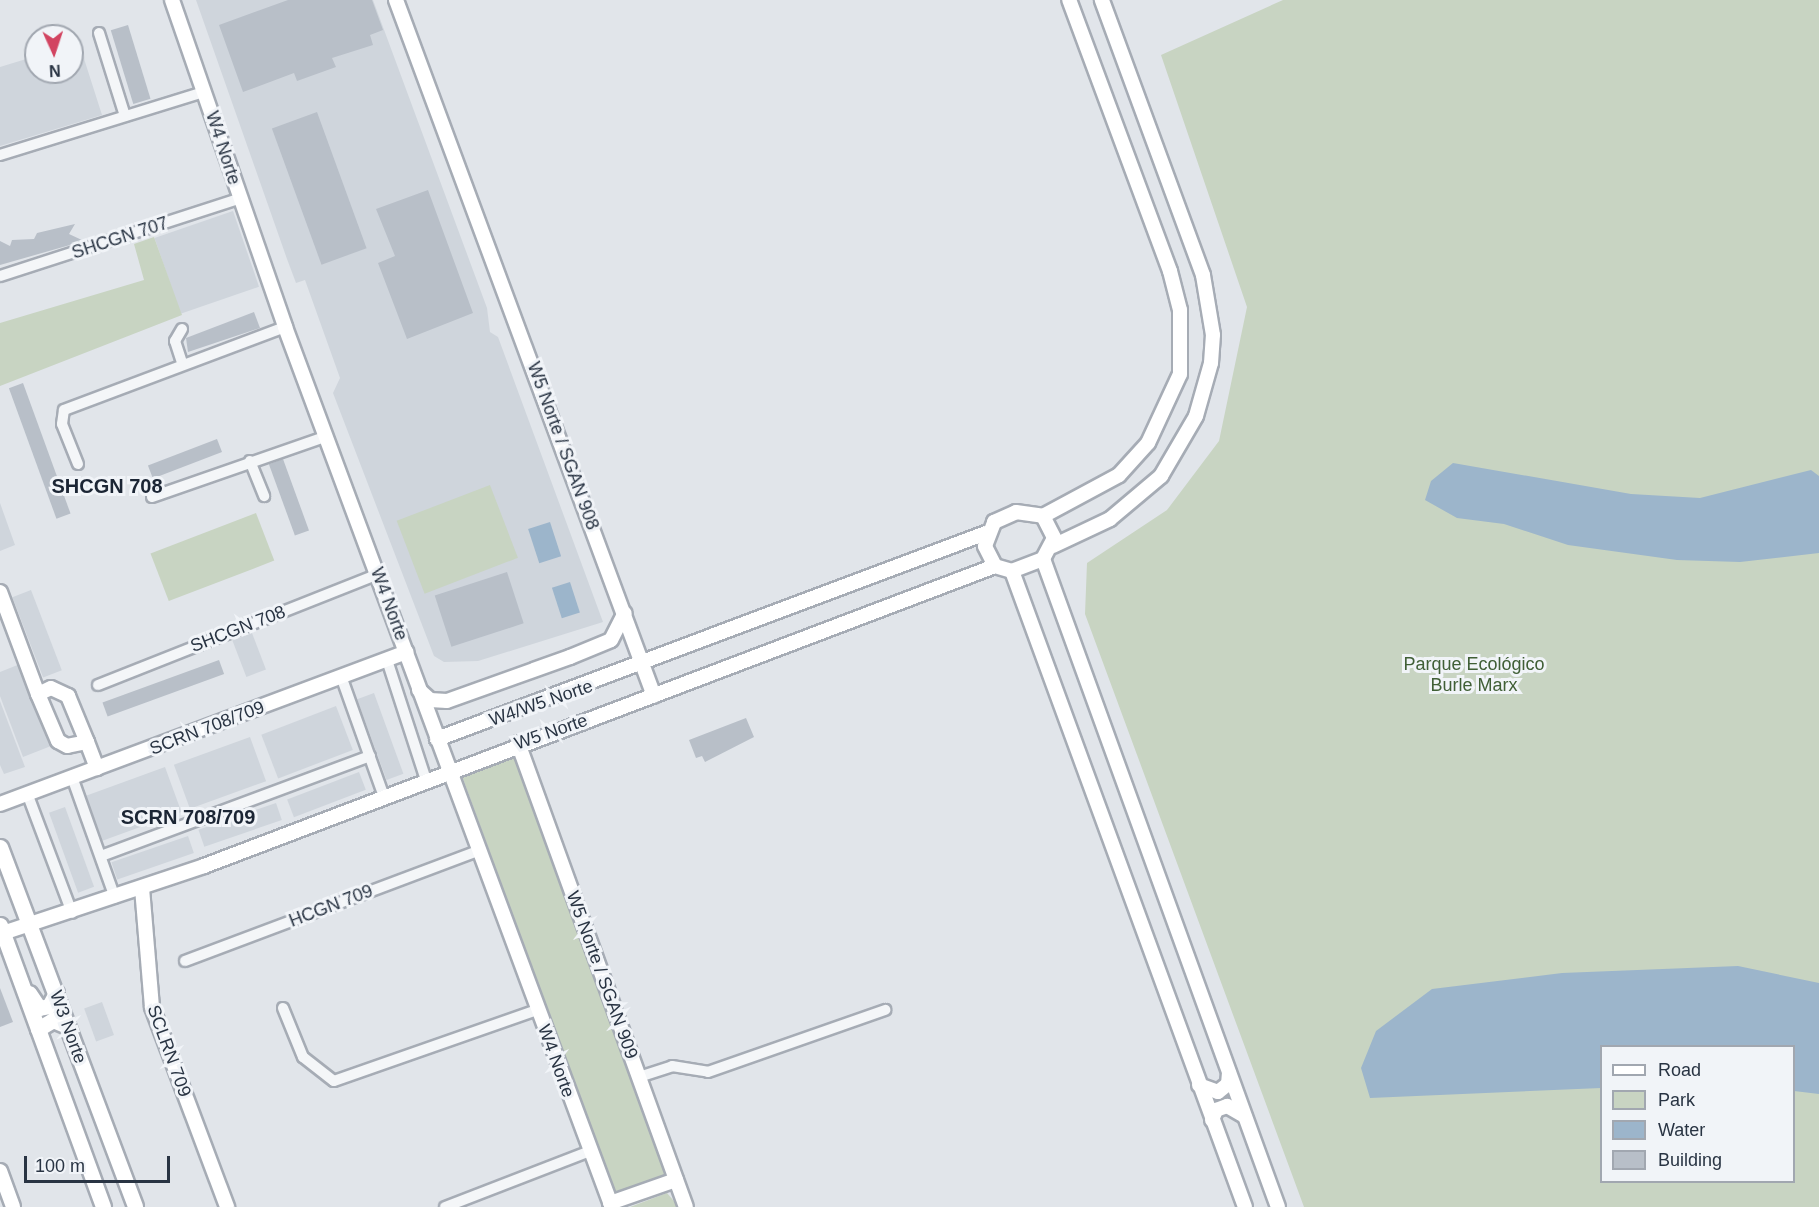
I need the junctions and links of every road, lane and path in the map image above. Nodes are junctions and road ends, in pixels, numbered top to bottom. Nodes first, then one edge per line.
1 (172, 0) edge
2 (396, 0) edge
3 (1069, 0) edge
4 (1102, 0) edge
5 (99, 33) dead end
6 (204, 92) junction
7 (125, 116) junction
8 (0, 155) edge
9 (239, 199) junction
10 (0, 276) edge
11 (285, 327) junction
12 (182, 328) dead end
13 (183, 365) junction
14 (327, 436) junction
15 (250, 461) junction
16 (78, 464) dead end
17 (264, 496) dead end
18 (152, 497) dead end
19 (1043, 516) junction
20 (986, 533) junction
21 (1053, 546) junction
22 (1043, 560) junction
23 (995, 566) junction
24 (1012, 571) junction
25 (378, 574) junction
26 (0, 592) edge
27 (625, 613) junction
28 (406, 652) junction
29 (387, 660) junction
30 (643, 665) junction
31 (341, 676) junction
32 (98, 685) dead end
33 (419, 690) junction
34 (38, 694) junction
35 (654, 696) junction
36 (437, 739) junction
37 (87, 742) junction
38 (518, 743) junction
39 (370, 756) junction
40 (97, 768) junction
41 (448, 771) junction
42 (72, 777) junction
43 (426, 780) junction
44 (27, 794) junction
45 (384, 796) junction
46 (0, 804) edge
47 (0, 847) edge
48 (478, 851) junction
49 (101, 856) junction
50 (142, 888) junction
51 (115, 898) junction
52 (72, 913) junction
53 (29, 926) junction
54 (1, 930) edge
55 (185, 961) dead end
56 (18, 975) junction
57 (56, 993) junction
58 (283, 1008) dead end
59 (537, 1010) junction
60 (885, 1010) dead end
61 (68, 1026) junction
62 (38, 1029) junction
63 (1228, 1070) junction
64 (639, 1077) junction
65 (1199, 1085) junction
66 (1244, 1116) junction
67 (1212, 1120) junction
68 (590, 1151) junction
69 (0, 1171) edge
70 (676, 1180) junction
71 (611, 1205) edge
72 (13, 1207) edge
73 (103, 1207) edge
74 (135, 1207) edge
75 (227, 1207) edge
76 (445, 1207) edge
77 (686, 1207) edge
78 (1245, 1207) edge
79 (1278, 1207) edge

1 - 6 street, W4 Norte
2 - 27 street, W5 Norte / SGAN 908
3 - 19 street
4 - 21 street
5 - 7 street
6 - 7 street
6 - 9 street, W4 Norte
7 - 8 street
9 - 10 street, SHCGN 707
9 - 11 street, W4 Norte
11 - 13 street
11 - 14 street, W4 Norte
12 - 13 street
13 - 16 street
14 - 15 street
14 - 25 street, W4 Norte
15 - 17 street
15 - 18 street
19 - 20 street
19 - 21 street
20 - 23 street
20 - 30 street, W4/W5 Norte
21 - 22 street
22 - 24 street
22 - 63 street
23 - 24 street
23 - 35 street, W5 Norte
24 - 65 street
25 - 28 street, W4 Norte
25 - 32 street, SHCGN 708
26 - 34 street
27 - 30 street, W5 Norte / SGAN 908
27 - 33 street
28 - 29 street, SCRN 708/709
28 - 33 street, W4 Norte
29 - 31 street, SCRN 708/709
29 - 43 street
30 - 35 street, W5 Norte / SGAN 908
30 - 36 street, W4/W5 Norte
31 - 39 street
31 - 40 street, SCRN 708/709
33 - 36 street, W4 Norte
34 - 37 street
34 - 37 street
35 - 38 street, W5 Norte
36 - 41 street, W4 Norte
37 - 40 street
38 - 41 street, W5 Norte
38 - 64 street, W5 Norte / SGAN 909
39 - 45 street
39 - 49 street
40 - 42 street, SCRN 708/709
41 - 43 street
41 - 48 street, W4 Norte
42 - 44 street, SCRN 708/709
42 - 49 street
43 - 45 street
44 - 46 street, SCRN 708/709
44 - 52 street
45 - 50 street
47 - 53 main road, W3 Norte
48 - 55 street, HCGN 709
48 - 59 street, W4 Norte
49 - 51 street
50 - 51 street
50 - 75 street, SCLRN 709
51 - 52 street
52 - 53 street
53 - 54 street
53 - 57 main road, W3 Norte
54 - 56 main road, W3 Norte
56 - 57 main road
56 - 62 main road, W3 Norte
57 - 61 main road, W3 Norte
58 - 59 street
59 - 68 street, W4 Norte
60 - 64 street
61 - 62 main road
61 - 74 main road, W3 Norte
62 - 73 main road, W3 Norte
63 - 65 street
63 - 66 street
64 - 70 street, W5 Norte / SGAN 909
65 - 67 street
66 - 67 street
66 - 79 street
67 - 78 street
68 - 71 street, W4 Norte
68 - 76 street
69 - 72 street
70 - 71 street
70 - 77 street, W5 Norte / SGAN 909

